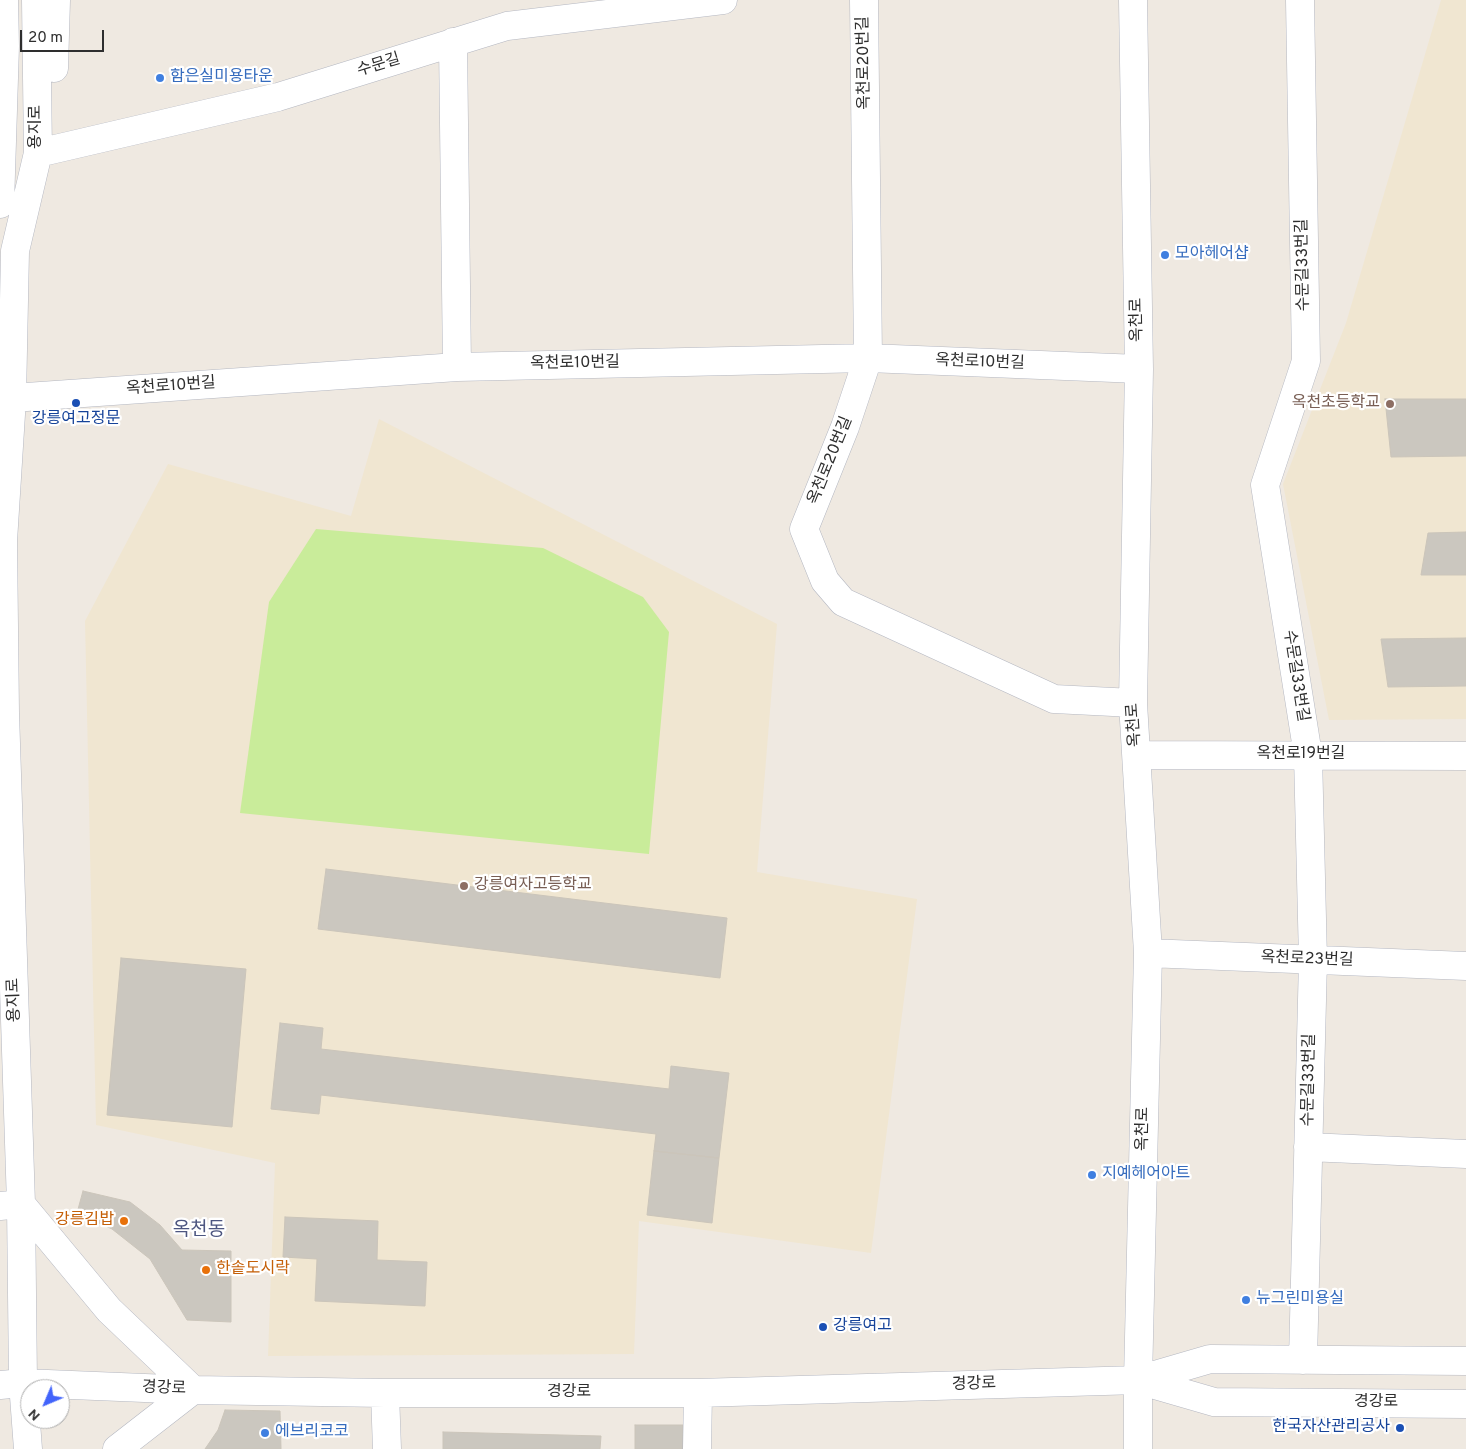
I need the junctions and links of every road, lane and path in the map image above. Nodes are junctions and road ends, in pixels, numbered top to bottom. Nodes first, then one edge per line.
1 (4, 0) edge
2 (36, 0) edge
3 (56, 0) edge
4 (723, 0) edge
5 (864, 0) edge
6 (1133, 0) edge
7 (1300, 0) edge
8 (453, 42) junction
9 (38, 153) junction
10 (0, 204) edge
11 (0, 211) edge
12 (15, 251) junction
13 (868, 358) junction
14 (457, 367) junction
15 (1139, 369) junction
16 (12, 398) junction
17 (2, 542) edge
18 (1133, 702) junction
19 (1137, 755) junction
20 (1308, 755) junction
21 (1466, 756) edge
22 (1148, 953) junction
23 (1313, 960) junction
24 (1466, 966) edge
25 (1308, 1147) junction
26 (1466, 1154) edge
27 (11, 1205) edge
28 (1303, 1360) junction
29 (1466, 1361) edge
30 (1138, 1380) junction
31 (11, 1384) edge
32 (193, 1390) junction
33 (385, 1393) junction
34 (698, 1393) junction
35 (1466, 1404) edge
36 (28, 1449) edge
37 (117, 1449) edge
38 (387, 1449) edge
39 (697, 1449) edge
40 (1138, 1449) edge

1 - 10 street, 용지로
2 - 9 street, 용지로
3 - 9 street
4 - 8 street, 수문길
5 - 13 street, 옥천로20번길
6 - 15 street, 옥천로
7 - 20 street, 수문길33번길
8 - 9 street, 수문길
8 - 14 street
9 - 12 street, 용지로
11 - 12 street, 용지로
12 - 16 street, 용지로
13 - 14 street, 옥천로10번길
13 - 15 street, 옥천로10번길
13 - 18 street, 옥천로20번길
14 - 16 street, 옥천로10번길
15 - 18 street, 옥천로
16 - 17 street, 용지로
17 - 27 street, 용지로
18 - 19 street, 옥천로
19 - 20 street, 옥천로19번길
19 - 22 street, 옥천로
20 - 21 street, 옥천로19번길
20 - 23 street, 수문길33번길
22 - 23 street, 옥천로23번길
22 - 30 street, 옥천로
23 - 24 street, 옥천로23번길
23 - 25 street, 수문길33번길
25 - 26 street
25 - 28 street, 수문길33번길
27 - 31 street, 용지로
27 - 32 street
28 - 29 street, 경강로
28 - 30 street, 경강로
30 - 34 street, 경강로
30 - 35 street, 경강로
30 - 40 street, 옥천로
31 - 32 street, 경강로
31 - 36 street, 용지로
32 - 33 street, 경강로
32 - 37 street
33 - 34 street, 경강로
33 - 38 street
34 - 39 street

